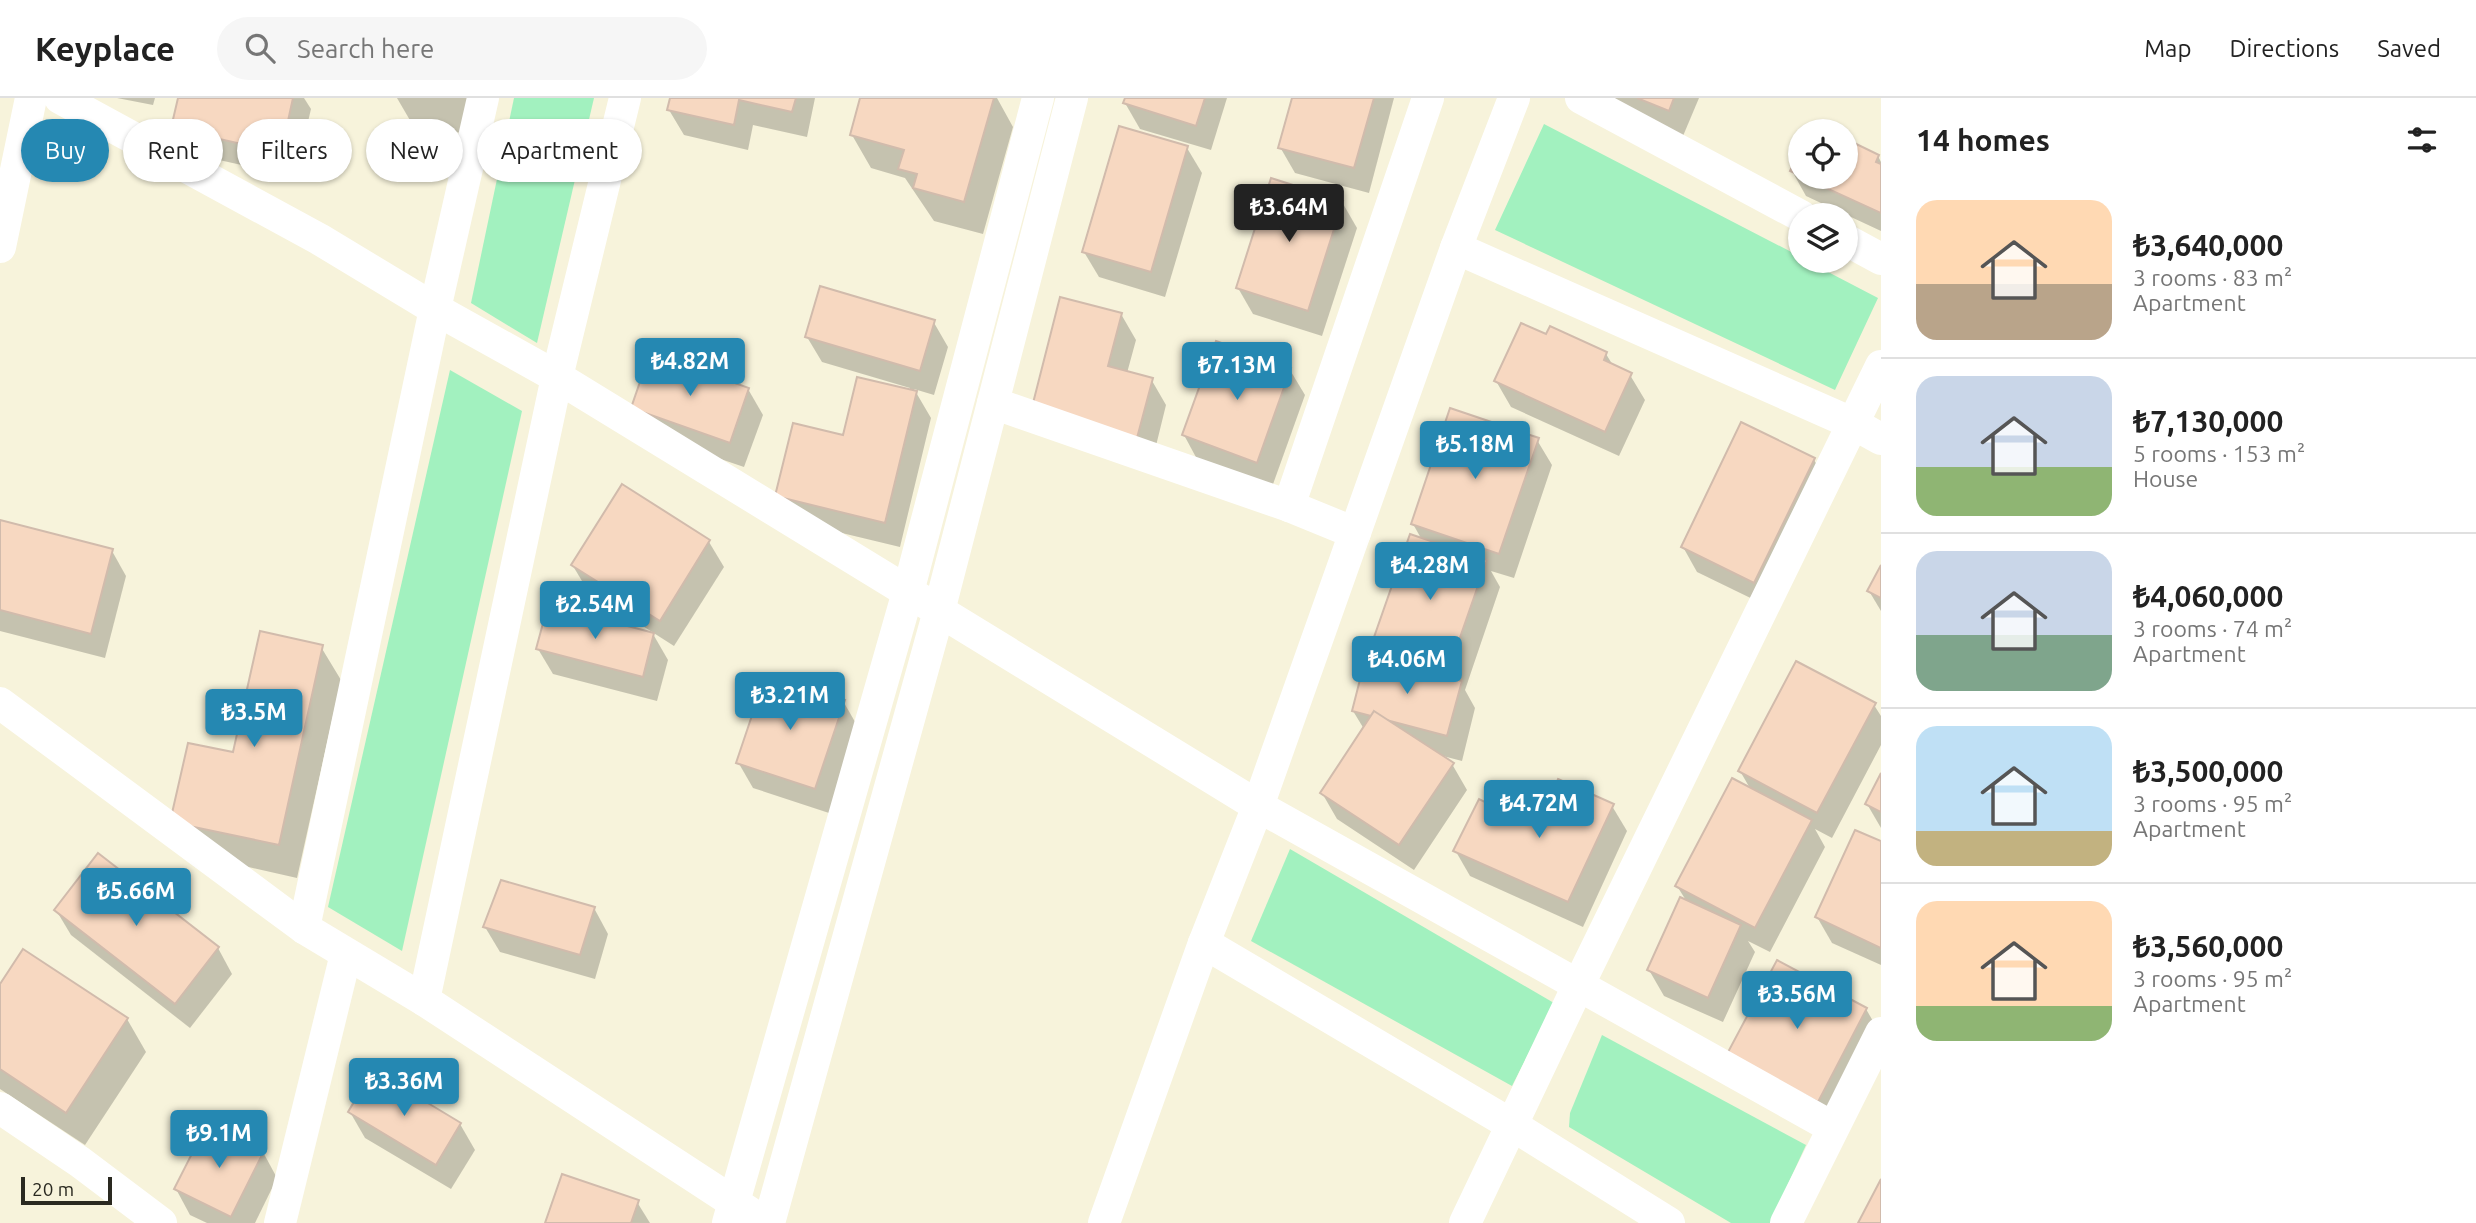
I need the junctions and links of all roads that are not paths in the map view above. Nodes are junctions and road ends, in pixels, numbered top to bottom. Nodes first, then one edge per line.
1 (31, 98) edge
2 (60, 98) edge
3 (483, 98) edge
4 (625, 98) edge
5 (1038, 98) edge
6 (1072, 98) edge
7 (1428, 98) edge
8 (1514, 98) edge
9 (1581, 98) edge
10 (1788, 209) edge
11 (0, 247) edge
12 (1858, 247) edge
13 (1457, 248) junction
14 (1881, 259) edge
15 (435, 309) junction
16 (1881, 366) edge
17 (557, 377) junction
18 (993, 403) junction
19 (1854, 424) junction
20 (1881, 439) edge
21 (1289, 506) junction
22 (1355, 533) junction
23 (908, 592) junction
24 (939, 611) junction
25 (0, 703) edge
26 (1258, 806) junction
27 (304, 928) junction
28 (1204, 943) junction
29 (346, 954) junction
30 (1578, 986) junction
31 (424, 1000) junction
32 (1881, 1033) edge
33 (0, 1108) edge
34 (1512, 1125) junction
35 (1832, 1127) junction
36 (731, 1213) edge
37 (161, 1223) edge
38 (279, 1223) edge
39 (767, 1223) edge
40 (1104, 1223) edge
41 (1465, 1223) edge
42 (1669, 1223) edge
43 (1786, 1223) edge

1 - 11 street
2 - 15 street
3 - 15 street
4 - 17 street
5 - 23 street
6 - 18 street
7 - 21 street
8 - 13 street
9 - 10 street
12 - 14 street
13 - 19 street
13 - 22 street
15 - 17 street
15 - 27 street
16 - 19 street
17 - 23 street
17 - 31 street
18 - 21 street
18 - 24 street
19 - 20 street
19 - 30 street
21 - 22 street
22 - 26 street
23 - 24 street
23 - 36 street
24 - 26 street
24 - 39 street
25 - 27 street
26 - 28 street
26 - 30 street
27 - 29 street
28 - 34 street
28 - 40 street
29 - 31 street
29 - 38 street
30 - 34 street
30 - 35 street
31 - 36 street
32 - 35 street
33 - 37 street
34 - 41 street
34 - 42 street
35 - 43 street
36 - 39 street

